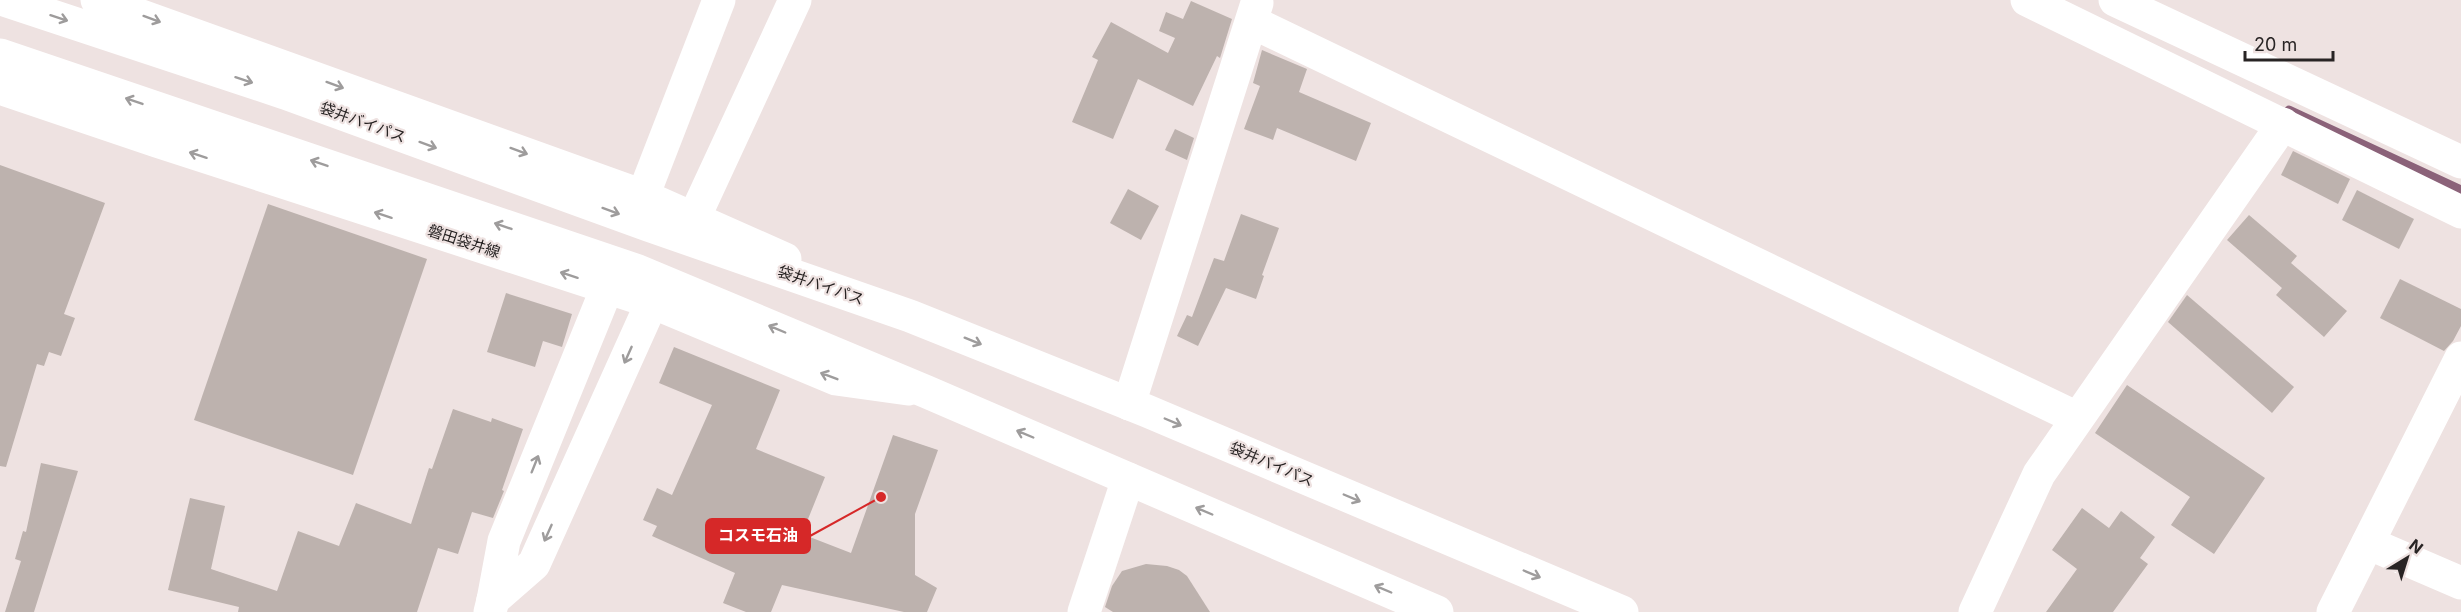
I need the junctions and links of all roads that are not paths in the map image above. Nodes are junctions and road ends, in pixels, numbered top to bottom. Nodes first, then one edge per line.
1 (4, 0) edge
2 (97, 0) edge
3 (719, 0) edge
4 (795, 0) edge
5 (2027, 0) edge
6 (2115, 0) edge
7 (1256, 6) edge
8 (0, 55) edge
9 (0, 88) edge
10 (2283, 124) junction
11 (2461, 162) edge
12 (644, 196) junction
13 (2461, 213) edge
14 (694, 218) junction
15 (607, 288) junction
16 (652, 302) junction
17 (918, 319) junction
18 (2461, 358) edge
19 (927, 392) junction
20 (1129, 404) junction
21 (2077, 418) junction
22 (1128, 479) junction
23 (2368, 543) junction
24 (2461, 583) edge
25 (491, 606) edge
26 (1084, 612) edge
27 (1437, 612) edge
28 (1622, 612) edge
29 (1975, 612) edge
30 (2333, 612) edge

1 -> 17 main road, 袋井バイパス
2 -> 12 main road
3 - 12 main road
4 - 14 main road
5 - 10 main road
6 - 11 main road
7 - 20 main road
7 - 21 main road
19 -> 8 main road
15 -> 9 main road, 磐田袋井線
10 - 13 main road
10 - 21 main road
12 - 14 main road
14 - 17 main road
15 - 16 main road, 磐田袋井線
25 -> 15 main road
19 -> 16 main road, 磐田袋井線
16 -> 25 main road
17 -> 20 main road, 袋井バイパス
18 - 23 main road
22 -> 19 main road
20 -> 28 main road, 袋井バイパス
21 - 29 main road
22 - 26 main road
27 -> 22 main road
23 - 24 main road
23 - 30 main road

